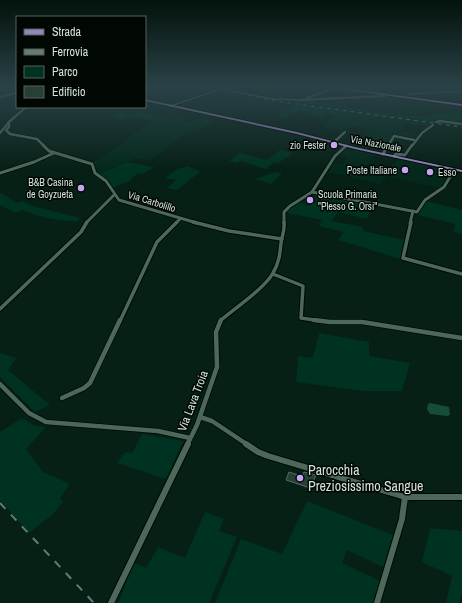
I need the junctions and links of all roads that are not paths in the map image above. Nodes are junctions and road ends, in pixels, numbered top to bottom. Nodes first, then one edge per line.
1 (18, 114) edge
2 (208, 114) edge
3 (9, 122) junction
4 (436, 122) dead end
5 (433, 124) dead end
6 (462, 124) edge
7 (345, 132) dead end
8 (0, 133) edge
9 (414, 140) dead end
10 (333, 143) junction
11 (346, 146) junction
12 (54, 153) junction
13 (383, 154) junction
14 (394, 156) junction
15 (454, 171) junction
16 (462, 172) edge
17 (0, 173) edge
18 (312, 192) junction
19 (114, 195) junction
20 (413, 211) junction
21 (180, 219) junction
22 (282, 239) junction
23 (273, 274) junction
24 (462, 274) edge
25 (0, 309) edge
26 (462, 338) edge
27 (0, 384) edge
28 (62, 398) dead end
29 (200, 417) junction
30 (190, 438) junction
31 (405, 497) junction
32 (462, 497) edge
33 (111, 603) edge
34 (377, 603) edge

1 - 3 street
2 - 10 main road, Via Nazionale
3 - 8 street
3 - 12 street, Via Carbolillo
4 - 6 street
5 - 14 street
7 - 10 street
9 - 13 street
10 - 11 main road, Via Nazionale
11 - 13 main road, Via Nazionale
11 - 18 street, Via Lava Troia
12 - 17 street
12 - 19 street, Via Carbolillo
13 - 14 main road, Via Nazionale
14 - 15 main road, Via Nazionale
15 - 16 main road, Via Nazionale
15 - 20 street
18 - 20 street
18 - 22 street, Via Lava Troia
19 - 21 street, Via Carbolillo
19 - 25 street
20 - 24 street
21 - 22 street, Via Carbolillo
21 - 28 street
22 - 23 street, Via Lava Troia
23 - 26 street
23 - 29 street, Via Lava Troia
27 - 30 street
29 - 30 street, Via Lava Troia
29 - 31 street
30 - 33 street, Via Lava Troia
31 - 32 street
31 - 34 street

